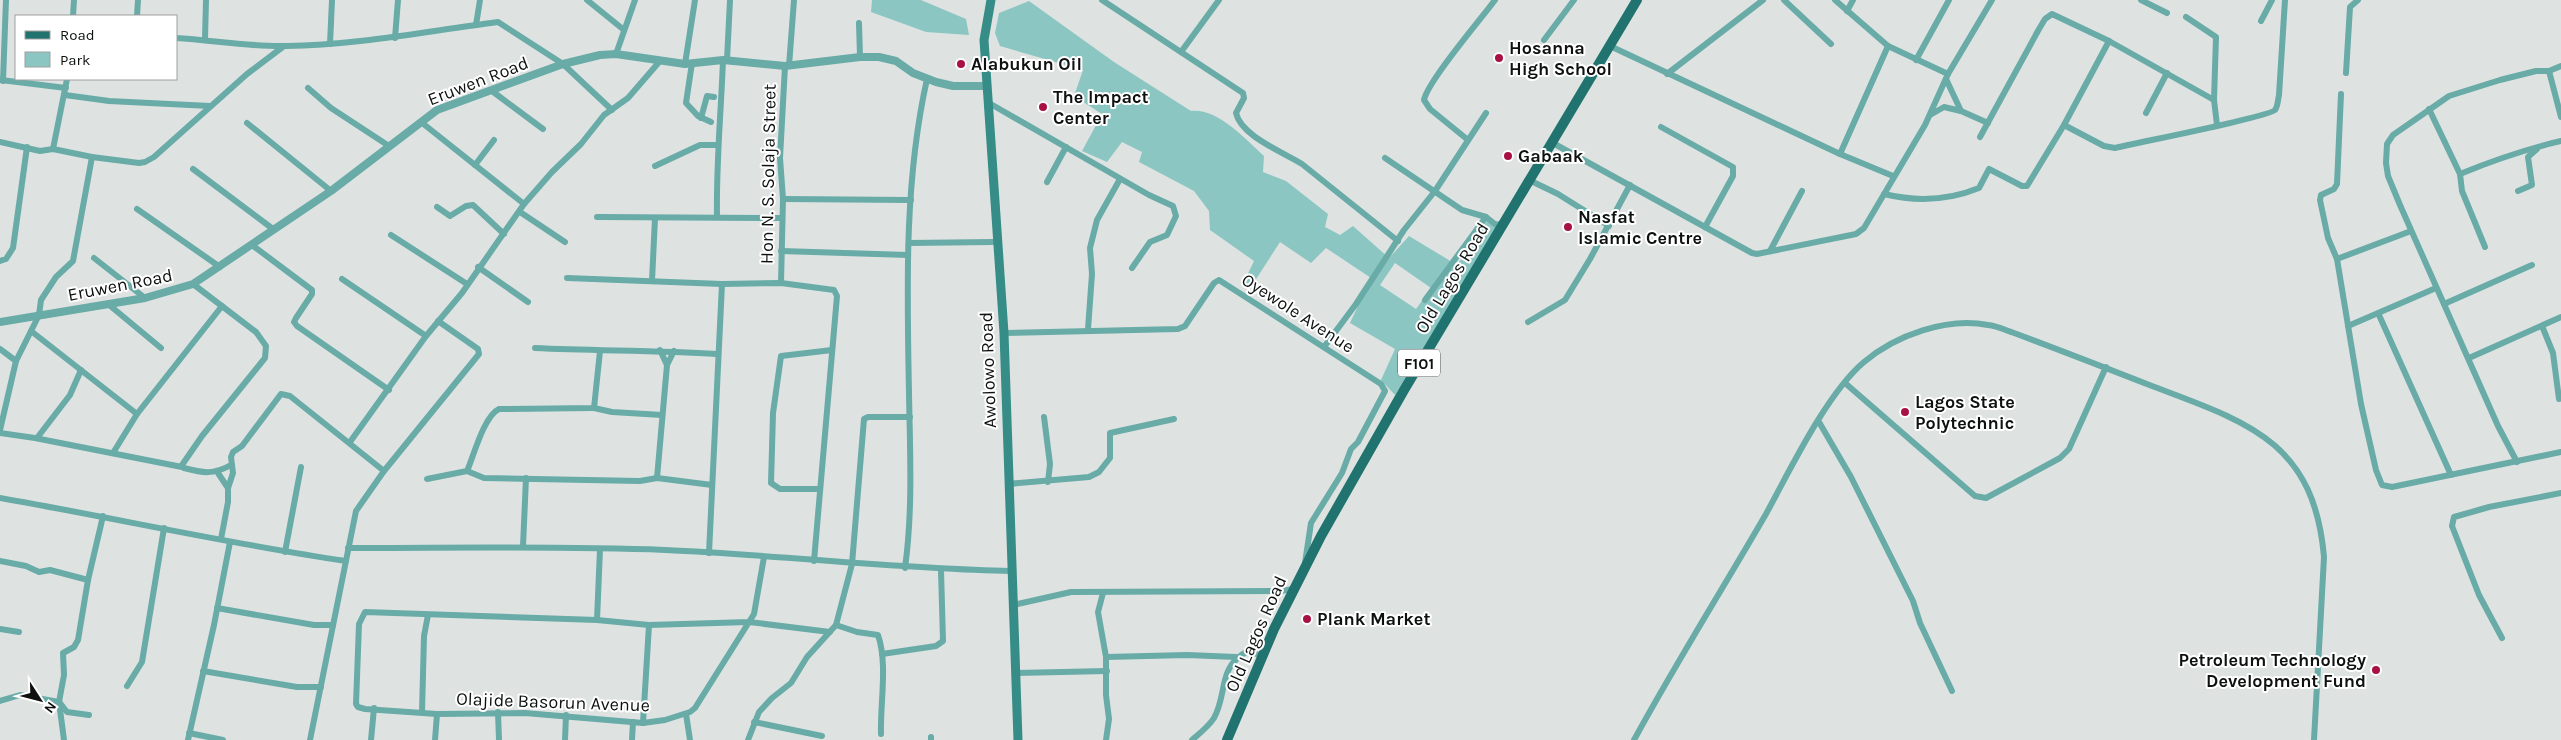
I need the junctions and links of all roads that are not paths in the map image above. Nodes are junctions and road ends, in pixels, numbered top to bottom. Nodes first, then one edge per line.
1 (6, 0) edge
2 (74, 0) edge
3 (138, 0) edge
4 (206, 0) edge
5 (332, 0) edge
6 (398, 0) edge
7 (480, 0) edge
8 (587, 0) edge
9 (635, 0) edge
10 (695, 0) edge
11 (730, 0) edge
12 (794, 0) edge
13 (985, 0) edge
14 (991, 0) edge
15 (1102, 0) edge
16 (1219, 0) edge
17 (1495, 0) edge
18 (1574, 0) edge
19 (1637, 0) edge
20 (1763, 0) edge
21 (1784, 0) edge
22 (1835, 0) edge
23 (1853, 0) edge
24 (1949, 0) edge
25 (1992, 0) edge
26 (2141, 0) edge
27 (2272, 0) edge
28 (2285, 0) edge
29 (2358, 0) edge
30 (1848, 11) junction
31 (2168, 13) dead end
32 (73, 15) edge
33 (137, 15) edge
34 (2186, 17) dead end
35 (2261, 21) dead end
36 (859, 23) dead end
37 (476, 25) junction
38 (624, 30) junction
39 (983, 35) junction
40 (178, 38) edge
41 (395, 38) junction
42 (205, 39) junction
43 (1544, 40) dead end
44 (2109, 42) junction
45 (330, 44) junction
46 (1831, 44) dead end
47 (284, 46) junction
48 (1610, 46) junction
49 (1888, 46) junction
50 (1181, 52) junction
51 (616, 54) junction
52 (860, 57) junction
53 (725, 60) junction
54 (1916, 60) junction
55 (660, 61) junction
56 (689, 63) junction
57 (563, 64) junction
58 (787, 66) junction
59 (2561, 66) edge
60 (2549, 71) junction
61 (2167, 73) junction
62 (2346, 73) dead end
63 (1667, 74) junction
64 (1947, 76) junction
65 (927, 79) junction
66 (67, 80) edge
67 (2, 81) edge
68 (983, 86) junction
69 (308, 88) dead end
70 (492, 91) junction
71 (66, 92) junction
72 (2341, 94) dead end
73 (714, 97) dead end
74 (2214, 100) junction
75 (989, 103) junction
76 (210, 106) junction
77 (2430, 109) junction
78 (612, 110) junction
79 (1961, 111) junction
80 (1486, 113) dead end
81 (2146, 113) dead end
82 (1930, 115) junction
83 (2561, 117) edge
84 (701, 118) junction
85 (421, 122) junction
86 (711, 122) dead end
87 (246, 123) dead end
88 (1988, 124) junction
89 (2064, 125) junction
90 (2217, 125) junction
91 (1661, 127) dead end
92 (543, 129) dead end
93 (1980, 137) dead end
94 (494, 140) dead end
95 (1468, 140) junction
96 (2561, 141) edge
97 (0, 142) edge
98 (1551, 142) junction
99 (717, 145) junction
100 (389, 146) junction
101 (27, 147) junction
102 (1066, 147) junction
103 (2538, 148) junction
104 (53, 149) junction
105 (1840, 154) junction
106 (92, 157) junction
107 (1385, 158) dead end
108 (475, 165) junction
109 (655, 166) dead end
110 (193, 168) dead end
111 (2460, 174) junction
112 (1893, 176) junction
113 (1120, 179) junction
114 (1529, 180) junction
115 (1047, 182) dead end
116 (1630, 185) junction
117 (331, 191) junction
118 (1435, 191) junction
119 (2518, 191) dead end
120 (1802, 192) dead end
121 (1884, 194) junction
122 (783, 199) junction
123 (911, 200) junction
124 (524, 204) junction
125 (437, 207) dead end
126 (137, 209) dead end
127 (520, 212) junction
128 (597, 217) dead end
129 (718, 217) junction
130 (1486, 217) junction
131 (655, 218) junction
132 (782, 218) junction
133 (1609, 226) junction
134 (1705, 227) junction
135 (1500, 228) junction
136 (273, 229) junction
137 (2411, 230) junction
138 (504, 234) junction
139 (391, 235) dead end
140 (1398, 241) junction
141 (565, 242) dead end
142 (993, 242) junction
143 (909, 243) junction
144 (252, 245) junction
145 (2485, 247) dead end
146 (781, 251) junction
147 (1770, 251) junction
148 (908, 255) junction
149 (94, 258) dead end
150 (2337, 259) junction
151 (0, 261) edge
152 (2532, 265) dead end
153 (220, 267) junction
154 (478, 267) junction
155 (1132, 268) dead end
156 (567, 278) dead end
157 (342, 279) dead end
158 (652, 281) junction
159 (781, 283) junction
160 (193, 284) junction
161 (467, 284) junction
162 (722, 284) junction
163 (2436, 288) junction
164 (145, 298) junction
165 (1425, 300) dead end
166 (528, 302) dead end
167 (108, 304) junction
168 (2444, 304) junction
169 (222, 306) junction
170 (39, 315) junction
171 (2379, 315) junction
172 (2561, 317) edge
173 (438, 321) junction
174 (0, 322) edge
175 (1528, 322) dead end
176 (2348, 326) junction
177 (2542, 326) junction
178 (1088, 329) junction
179 (31, 331) junction
180 (1004, 333) junction
181 (426, 336) junction
182 (161, 348) dead end
183 (535, 348) dead end
184 (1324, 348) junction
185 (0, 349) edge
186 (660, 350) junction
187 (832, 350) junction
188 (600, 351) junction
189 (674, 351) junction
190 (717, 354) junction
191 (2469, 358) junction
192 (16, 361) junction
193 (667, 365) junction
194 (2106, 367) junction
195 (81, 370) junction
196 (1844, 383) junction
197 (389, 390) junction
198 (2559, 399) dead end
199 (594, 408) junction
200 (137, 414) junction
201 (662, 415) junction
202 (910, 417) junction
203 (1044, 417) dead end
204 (1174, 419) dead end
205 (1818, 422) junction
206 (0, 432) edge
207 (37, 438) junction
208 (350, 442) junction
209 (2561, 452) edge
210 (113, 453) junction
211 (2517, 462) junction
212 (231, 465) junction
213 (182, 466) junction
214 (301, 467) dead end
215 (384, 471) junction
216 (467, 471) junction
217 (218, 473) junction
218 (2451, 475) junction
219 (526, 478) junction
220 (657, 478) junction
221 (427, 479) dead end
222 (1048, 482) junction
223 (1008, 484) junction
224 (712, 485) junction
225 (228, 488) junction
226 (820, 490) junction
227 (2561, 493) edge
228 (0, 498) edge
229 (103, 516) junction
230 (164, 528) junction
231 (221, 539) junction
232 (230, 542) junction
233 (523, 546) junction
234 (348, 548) junction
235 (600, 549) junction
236 (285, 552) junction
237 (709, 553) junction
238 (764, 557) junction
239 (0, 561) edge
240 (346, 561) junction
241 (814, 561) junction
242 (852, 564) junction
243 (1304, 567) junction
244 (906, 568) junction
245 (941, 570) junction
246 (1008, 571) junction
247 (88, 580) junction
248 (1293, 589) junction
249 (1103, 593) junction
250 (1013, 605) junction
251 (217, 608) junction
252 (428, 615) junction
253 (596, 620) junction
254 (749, 622) junction
255 (333, 625) junction
256 (836, 625) junction
257 (649, 626) junction
258 (0, 629) edge
259 (19, 632) dead end
260 (830, 632) junction
261 (2502, 638) dead end
262 (882, 654) junction
263 (1262, 656) junction
264 (1106, 657) junction
265 (1236, 657) junction
266 (203, 671) junction
267 (1107, 671) junction
268 (1016, 673) junction
269 (127, 686) dead end
270 (320, 687) junction
271 (1952, 691) dead end
272 (0, 701) edge
273 (59, 702) junction
274 (374, 708) junction
275 (422, 712) junction
276 (498, 712) junction
277 (437, 714) junction
278 (686, 714) junction
279 (89, 715) dead end
280 (566, 715) junction
281 (633, 722) junction
282 (643, 722) junction
283 (754, 722) junction
284 (881, 734) dead end
285 (822, 736) dead end
286 (189, 737) edge
287 (64, 740) edge
288 (223, 740) edge
289 (310, 740) edge
290 (371, 740) edge
291 (435, 740) edge
292 (498, 740) edge
293 (565, 740) edge
294 (632, 740) edge
295 (690, 740) edge
296 (748, 740) edge
297 (1012, 740) edge
298 (1018, 740) edge
299 (1106, 740) edge
300 (1192, 740) edge
301 (1227, 740) edge
302 (1634, 740) edge
303 (2314, 740) edge

1 - 67 street
2 - 32 street
3 - 33 street
4 - 42 street
5 - 45 street
6 - 41 street
7 - 37 street
8 - 38 street
9 - 38 street
10 - 56 street
11 - 53 street
12 - 58 street, Hon N. S. Solaja Street
13 - 39 main road, Awolowo Road
14 - 39 main road, Awolowo Road
15 - 50 street
16 - 50 street
17 - 95 street
18 - 43 street
19 - 48 main road, Old Lagos Road / F101
20 - 63 street
21 - 46 street
22 - 30 street
23 - 30 street
24 - 54 street
25 - 64 street
26 - 31 street
27 - 35 street
28 - 90 street
29 - 62 street
30 - 49 street
34 - 74 street
36 - 52 street
37 - 41 street
37 - 57 street
38 - 51 street
39 - 68 main road, Awolowo Road
39 - 75 main road, Awolowo Road
40 - 42 street
41 - 45 street
42 - 47 street
44 - 61 street
44 - 88 street
44 - 89 street
45 - 47 street
47 - 76 street
48 - 63 street
48 - 98 main road, Old Lagos Road / F101
49 - 54 street
49 - 105 street
50 - 140 street
51 - 55 street, Eruwen Road
51 - 57 street, Eruwen Road
52 - 58 street, Eruwen Road
52 - 65 street, Eruwen Road
53 - 56 street, Eruwen Road
53 - 58 street, Eruwen Road
53 - 99 street
54 - 64 street
55 - 56 street, Eruwen Road
55 - 78 street
56 - 84 street
57 - 70 street, Eruwen Road
57 - 78 street
58 - 122 street, Hon N. S. Solaja Street
59 - 60 street
60 - 77 street
60 - 83 street
61 - 74 street
61 - 81 street
63 - 105 street
64 - 79 street
64 - 82 street
65 - 68 street, Eruwen Road
65 - 123 street
66 - 71 street
67 - 71 street
68 - 142 main road, Awolowo Road
69 - 100 street
70 - 85 street, Eruwen Road
70 - 92 street
71 - 76 street
71 - 104 street
72 - 150 street
73 - 84 street
74 - 90 street
75 - 102 street
75 - 180 main road, Awolowo Road
76 - 106 street
77 - 111 street
77 - 137 street
78 - 124 street
79 - 82 street
79 - 88 street
80 - 95 street
82 - 112 street
84 - 86 street
85 - 100 street, Eruwen Road
85 - 108 street
87 - 117 street
88 - 93 street
89 - 90 street
89 - 121 street
91 - 134 street
94 - 108 street
95 - 118 street
96 - 103 street
97 - 101 street
98 - 114 main road, Old Lagos Road / F101
98 - 116 street
99 - 109 street
99 - 129 street
100 - 117 street, Eruwen Road
101 - 104 street
101 - 151 street
102 - 113 street
102 - 115 street
103 - 111 street
103 - 119 street
104 - 106 street
105 - 112 street
106 - 170 street
107 - 118 street
108 - 124 street
110 - 136 street
111 - 145 street
112 - 121 street
113 - 155 street
113 - 178 street
114 - 133 street
114 - 135 main road, Old Lagos Road / F101
116 - 133 street
116 - 134 street
117 - 136 street, Eruwen Road
118 - 130 street
118 - 140 street
120 - 147 street
121 - 147 street
122 - 123 street
122 - 132 street, Hon N. S. Solaja Street
123 - 143 street
124 - 127 street
125 - 138 street
126 - 153 street
127 - 138 street
127 - 141 street
128 - 131 street
129 - 131 street
129 - 132 street
130 - 135 street
130 - 165 street
131 - 158 street
132 - 146 street, Hon N. S. Solaja Street
133 - 175 street
134 - 147 street
135 - 243 main road, Old Lagos Road / F101
136 - 144 street, Eruwen Road
137 - 150 street
137 - 163 street
138 - 154 street
139 - 161 street
140 - 184 street
142 - 143 street
142 - 246 main road, Awolowo Road
143 - 148 street
144 - 153 street, Eruwen Road
144 - 197 street
146 - 148 street
146 - 159 street, Hon N. S. Solaja Street
148 - 202 street
149 - 164 street
150 - 176 street
152 - 168 street
153 - 160 street, Eruwen Road
154 - 161 street
154 - 166 street
156 - 158 street
157 - 181 street
158 - 162 street
159 - 162 street
159 - 187 street
160 - 164 street, Eruwen Road
160 - 169 street
161 - 173 street
162 - 190 street
163 - 168 street
163 - 171 street
164 - 167 street, Eruwen Road
167 - 170 street, Eruwen Road
167 - 182 street
168 - 191 street
169 - 200 street
169 - 213 street
170 - 174 street, Eruwen Road
170 - 179 street
171 - 176 street
171 - 218 street
172 - 177 street
173 - 181 street
173 - 215 street
176 - 218 street
177 - 191 street
177 - 198 street
178 - 180 street, Oyewole Avenue
178 - 184 street, Oyewole Avenue
179 - 192 street
179 - 195 street
180 - 223 main road, Awolowo Road
181 - 197 street
183 - 188 street
184 - 243 street, Oyewole Avenue
185 - 192 street
186 - 188 street
186 - 189 street
186 - 193 street
187 - 226 street
187 - 226 street
188 - 199 street
189 - 190 street
189 - 193 street
190 - 224 street
191 - 211 street
192 - 206 street
193 - 201 street
194 - 196 street
194 - 196 street
194 - 303 street
195 - 200 street
195 - 207 street
196 - 205 street
197 - 208 street
199 - 201 street
199 - 216 street
200 - 210 street
201 - 220 street
202 - 242 street
202 - 244 street
203 - 222 street
204 - 222 street
205 - 271 street
205 - 302 street
206 - 207 street
207 - 210 street
208 - 212 street
208 - 215 street
209 - 211 street
210 - 213 street
211 - 218 street
212 - 217 street
212 - 225 street
213 - 217 street
214 - 236 street
215 - 234 street
216 - 219 street
216 - 221 street
217 - 225 street
219 - 220 street
219 - 233 street
220 - 224 street
222 - 223 street
223 - 246 main road, Awolowo Road
224 - 237 street
225 - 231 street
226 - 241 street
227 - 261 street
228 - 229 street
229 - 230 street
229 - 247 street
230 - 231 street
230 - 269 street
231 - 232 street
232 - 236 street
232 - 251 street
233 - 234 street
233 - 235 street
234 - 240 street
235 - 237 street
235 - 253 street
236 - 240 street
237 - 238 street
238 - 241 street
238 - 254 street
239 - 247 street
240 - 255 street
241 - 242 street
242 - 244 street
242 - 256 street
243 - 248 main road, Old Lagos Road / F101
244 - 245 street
245 - 246 street
245 - 262 street
246 - 250 main road, Awolowo Road
246 - 297 main road, Awolowo Road
247 - 273 street
248 - 249 street
248 - 263 main road, Old Lagos Road / F101
249 - 250 street
249 - 264 street
250 - 268 main road, Awolowo Road
251 - 255 street
251 - 266 street
252 - 253 street
252 - 274 street, Olajide Basorun Avenue
252 - 275 street
253 - 257 street
254 - 257 street
254 - 260 street
254 - 278 street
255 - 270 street
256 - 260 street
256 - 262 street
257 - 282 street
258 - 259 street
260 - 283 street
262 - 284 street
263 - 265 street
263 - 301 main road, Old Lagos Road / F101
264 - 265 street
264 - 267 street
265 - 300 street
266 - 270 street
266 - 286 street
267 - 268 street
267 - 299 street
268 - 298 main road, Awolowo Road
270 - 289 street
272 - 273 street
273 - 279 street
273 - 287 street
274 - 275 street, Olajide Basorun Avenue
274 - 290 street
275 - 277 street, Olajide Basorun Avenue
276 - 277 street, Olajide Basorun Avenue
276 - 280 street, Olajide Basorun Avenue
276 - 292 street
277 - 291 street
278 - 282 street, Olajide Basorun Avenue
278 - 295 street
280 - 281 street, Olajide Basorun Avenue
280 - 293 street
281 - 282 street, Olajide Basorun Avenue
281 - 294 street
283 - 285 street
283 - 296 street
286 - 288 street

